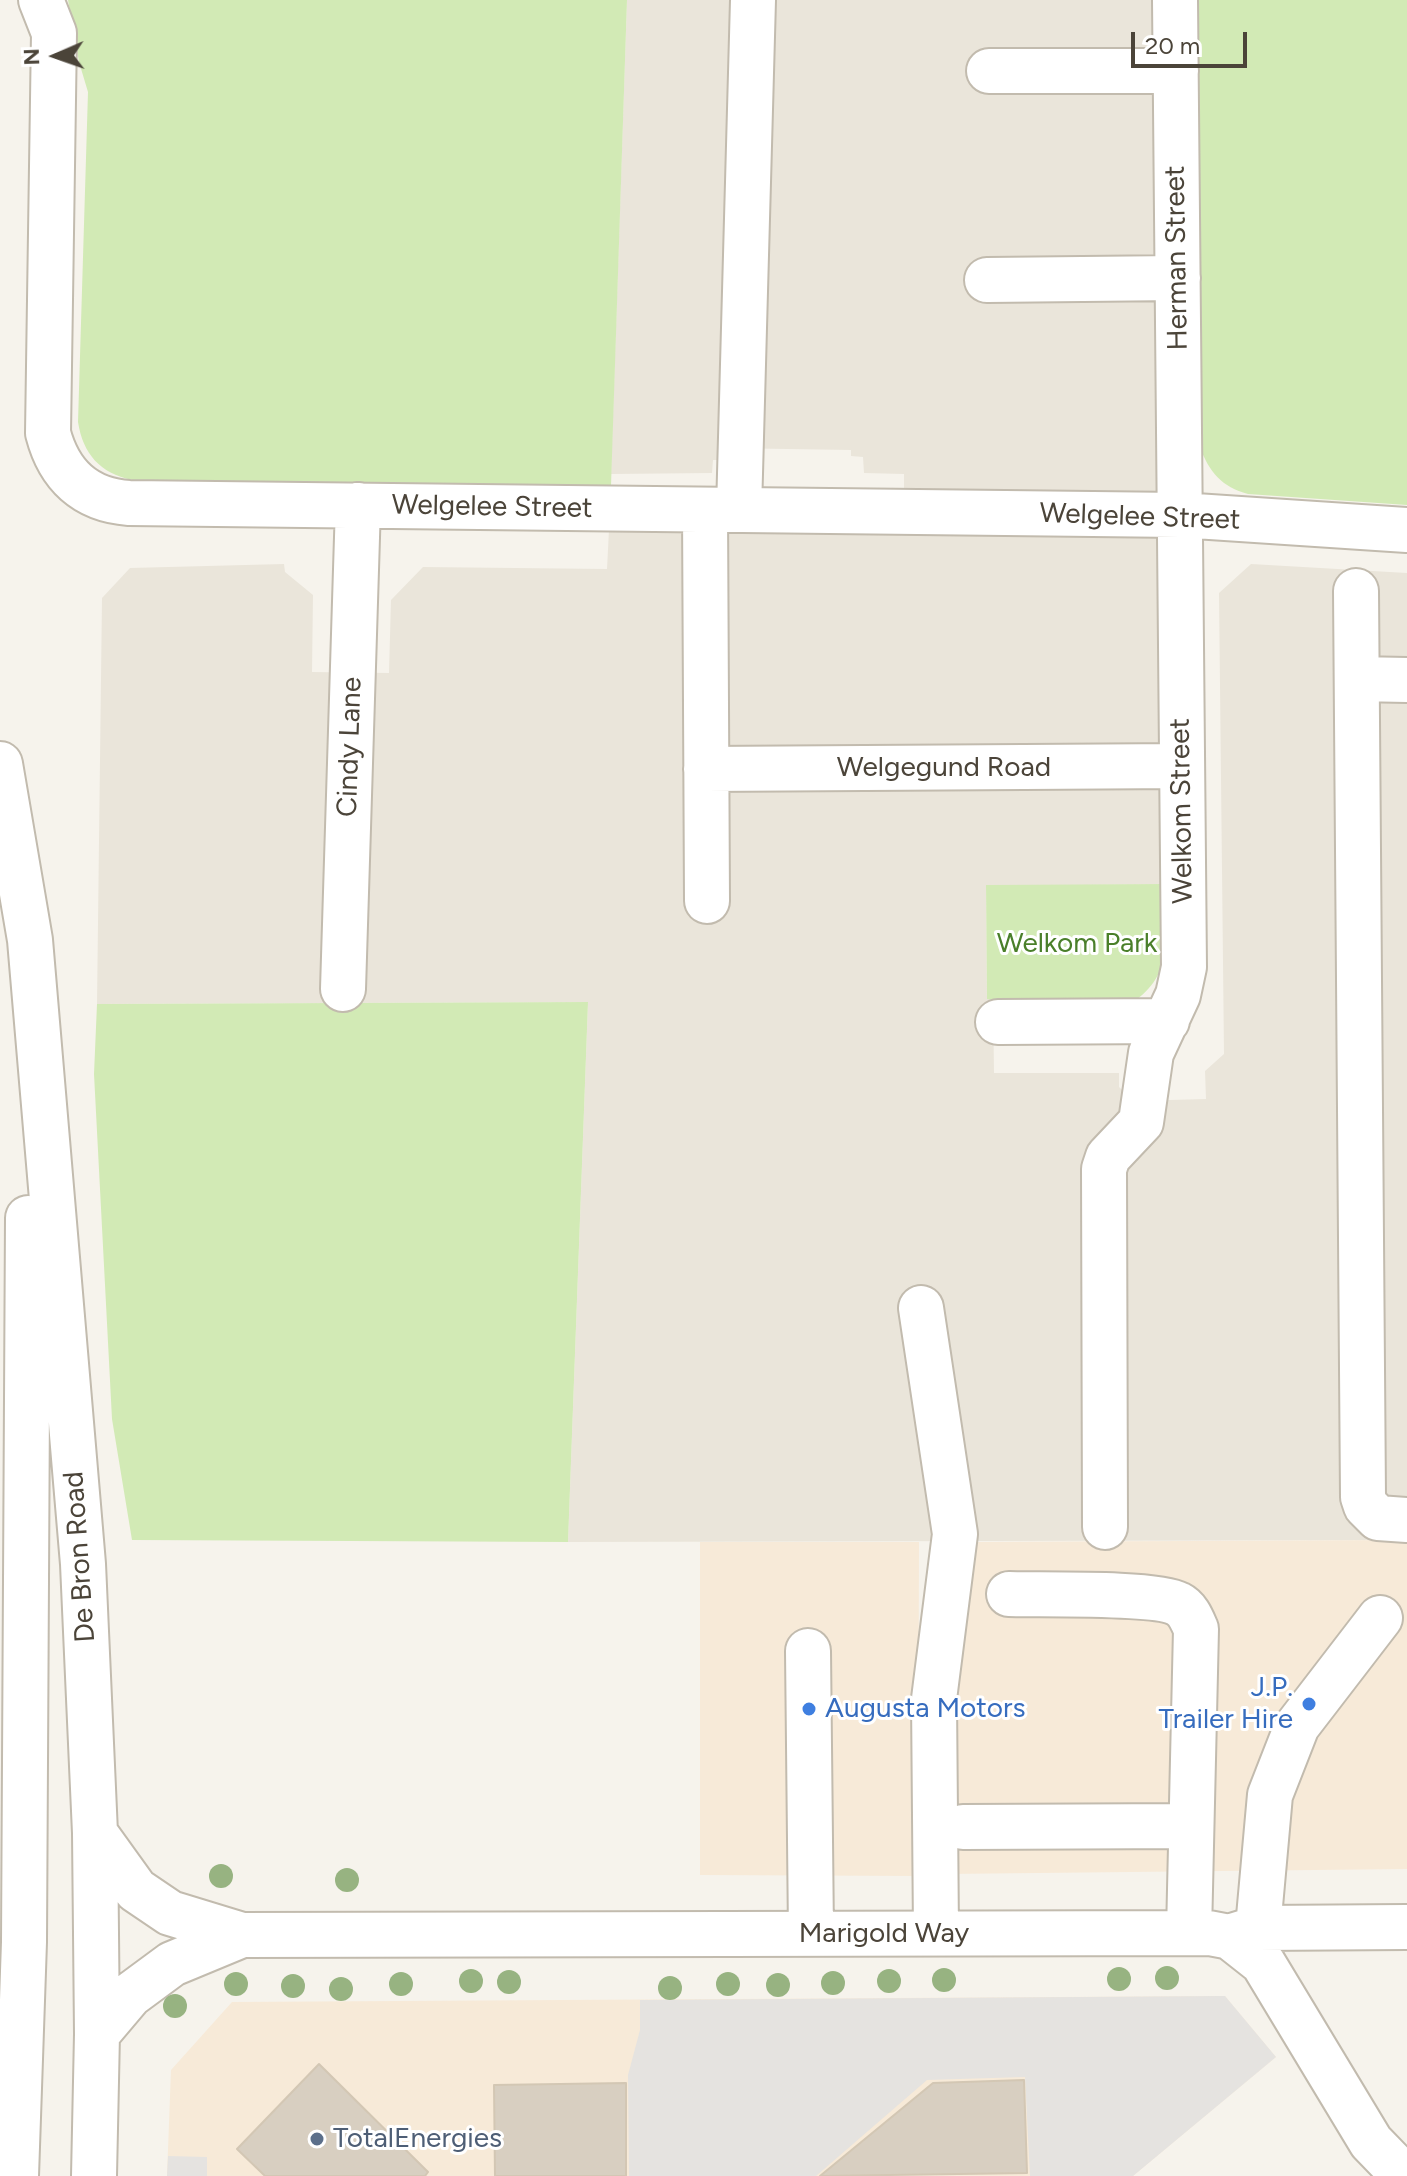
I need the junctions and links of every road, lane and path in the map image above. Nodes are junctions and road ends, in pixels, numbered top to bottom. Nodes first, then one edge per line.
1 (41, 0) edge
2 (753, 0) edge
3 (1175, 0) edge
4 (989, 71) dead end
5 (1176, 71) junction
6 (1178, 278) junction
7 (987, 280) dead end
8 (358, 505) junction
9 (722, 510) junction
10 (1180, 515) junction
11 (1407, 530) edge
12 (1356, 591) dead end
13 (1357, 679) junction
14 (1407, 680) edge
15 (0, 764) edge
16 (1182, 766) junction
17 (706, 769) junction
18 (707, 901) dead end
19 (30, 940) junction
20 (343, 989) dead end
21 (1167, 1021) junction
22 (998, 1022) dead end
23 (921, 1308) dead end
24 (1407, 1520) edge
25 (1105, 1527) dead end
26 (1009, 1594) dead end
27 (1380, 1618) dead end
28 (808, 1651) dead end
29 (1191, 1826) junction
30 (963, 1827) dead end
31 (95, 1833) junction
32 (1407, 1927) edge
33 (936, 1933) junction
34 (1226, 1933) junction
35 (811, 1934) junction
36 (242, 1935) junction
37 (97, 2034) junction
38 (1400, 2173) edge
39 (16, 2176) edge
40 (94, 2176) edge

1 - 8 street, Welgelee Street
2 - 9 street
3 - 5 street, Herman Street
4 - 5 street
5 - 6 street, Herman Street
6 - 7 street
6 - 10 street, Herman Street
8 - 9 street, Welgelee Street
8 - 20 street, Cindy Lane
9 - 10 street, Welgelee Street
9 - 17 street
10 - 11 street, Welgelee Street
10 - 16 street, Welkom Street
12 - 13 street
13 - 14 street
13 - 24 street
15 - 19 street, De Bron Road
16 - 17 street, Welgegund Road
16 - 21 street, Welkom Street
17 - 18 street
19 - 31 street, De Bron Road
19 - 39 street, De Bron Road
21 - 22 street
21 - 25 street, Welkom Street
23 - 33 street
26 - 29 street
27 - 34 street
28 - 35 street
29 - 30 street
29 - 34 street
31 - 36 street, Marigold Way
31 - 37 street, De Bron Road
32 - 34 street, Marigold Way
33 - 34 street, Marigold Way
33 - 35 street, Marigold Way
34 - 38 street
35 - 36 street, Marigold Way
36 - 37 street, Marigold Way
37 - 40 street, De Bron Road

